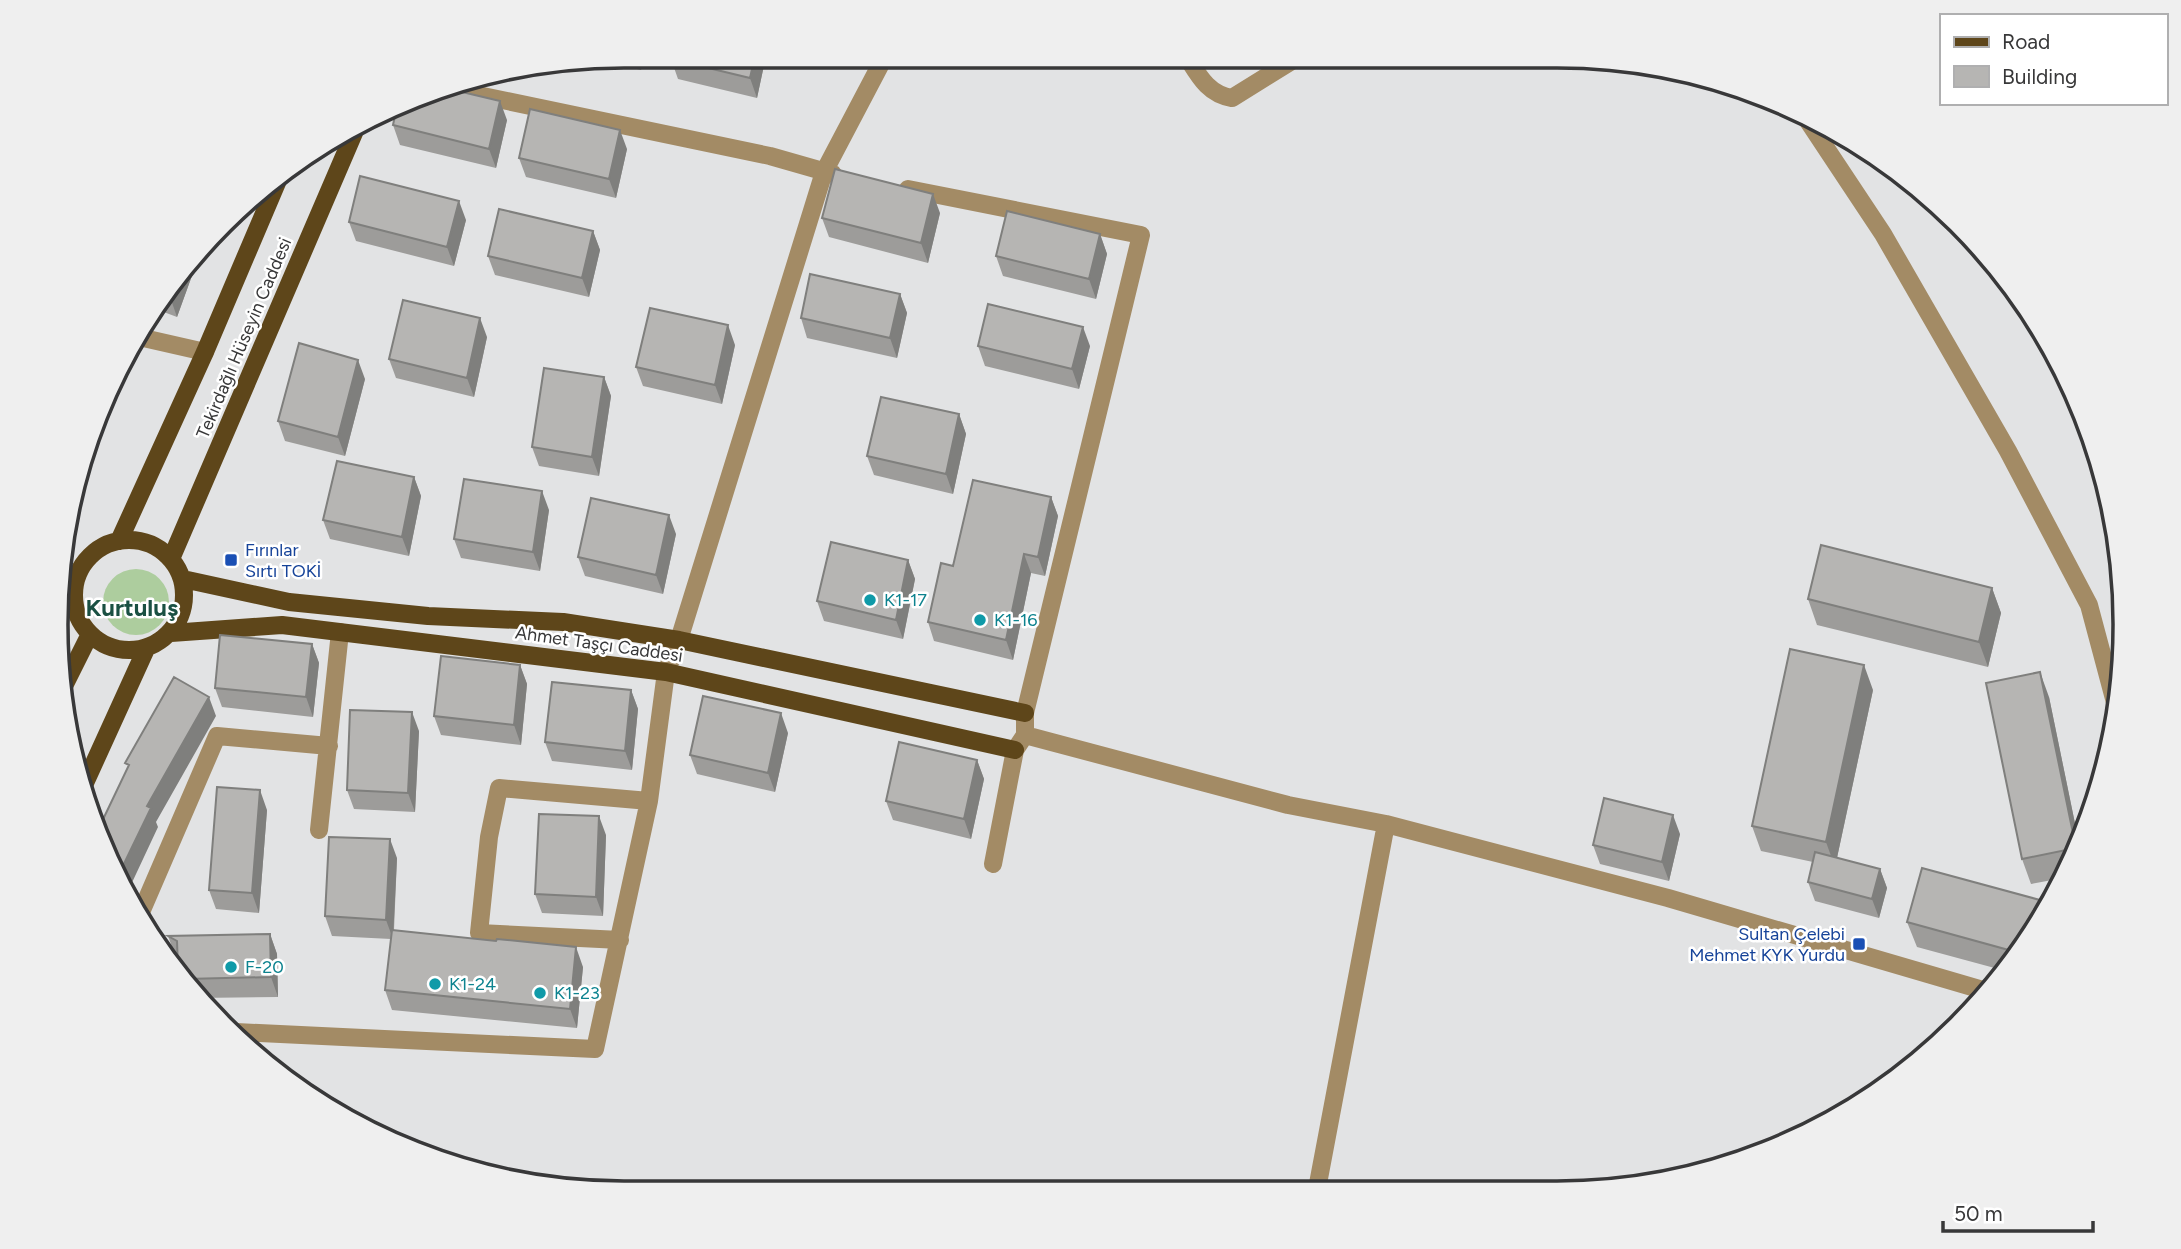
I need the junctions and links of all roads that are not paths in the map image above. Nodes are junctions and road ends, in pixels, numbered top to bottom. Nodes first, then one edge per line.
1 (879, 68) edge
2 (1194, 68) edge
3 (1280, 68) edge
4 (463, 93) edge
5 (1816, 133) edge
6 (351, 140) edge
7 (824, 172) junction
8 (850, 177) edge
9 (890, 185) edge
10 (272, 194) edge
11 (147, 339) edge
12 (205, 352) junction
13 (119, 541) junction
14 (171, 559) junction
15 (87, 560) junction
16 (72, 562) edge
17 (183, 579) junction
18 (70, 617) edge
19 (340, 632) junction
20 (171, 633) junction
21 (90, 634) junction
22 (679, 640) junction
23 (146, 649) junction
24 (666, 672) junction
25 (70, 673) edge
26 (2110, 680) edge
27 (1025, 712) junction
28 (1020, 742) junction
29 (329, 746) junction
30 (89, 774) edge
31 (649, 801) junction
32 (1386, 824) junction
33 (319, 830) dead end
34 (993, 864) dead end
35 (144, 905) edge
36 (620, 940) junction
37 (1977, 988) edge
38 (246, 1031) edge
39 (1319, 1181) edge

1 - 7 street
2 - 3 street
4 - 7 street
5 - 26 street
6 - 14 main road, Tekirdağlı Hüseyin Caddesi
7 - 8 street
7 - 22 street
9 - 27 street
10 - 12 main road
11 - 12 street
12 - 13 main road
13 - 14 main road
13 - 15 main road
14 - 17 main road
15 - 16 main road
15 - 18 main road
17 - 20 main road
17 - 22 main road, Ahmet Taşçı Caddesi
18 - 21 main road
19 - 20 main road, Ahmet Taşçı Caddesi
19 - 24 main road, Ahmet Taşçı Caddesi
19 - 29 street
20 - 23 main road
21 - 23 main road
21 - 25 main road
22 - 24 street
22 - 27 main road, Ahmet Taşçı Caddesi
23 - 30 main road
24 - 28 main road, Ahmet Taşçı Caddesi
24 - 31 street
27 - 28 street
28 - 32 street
28 - 34 street
29 - 33 street
29 - 35 street
31 - 36 street
31 - 36 street
32 - 37 street
32 - 39 street
36 - 38 street

